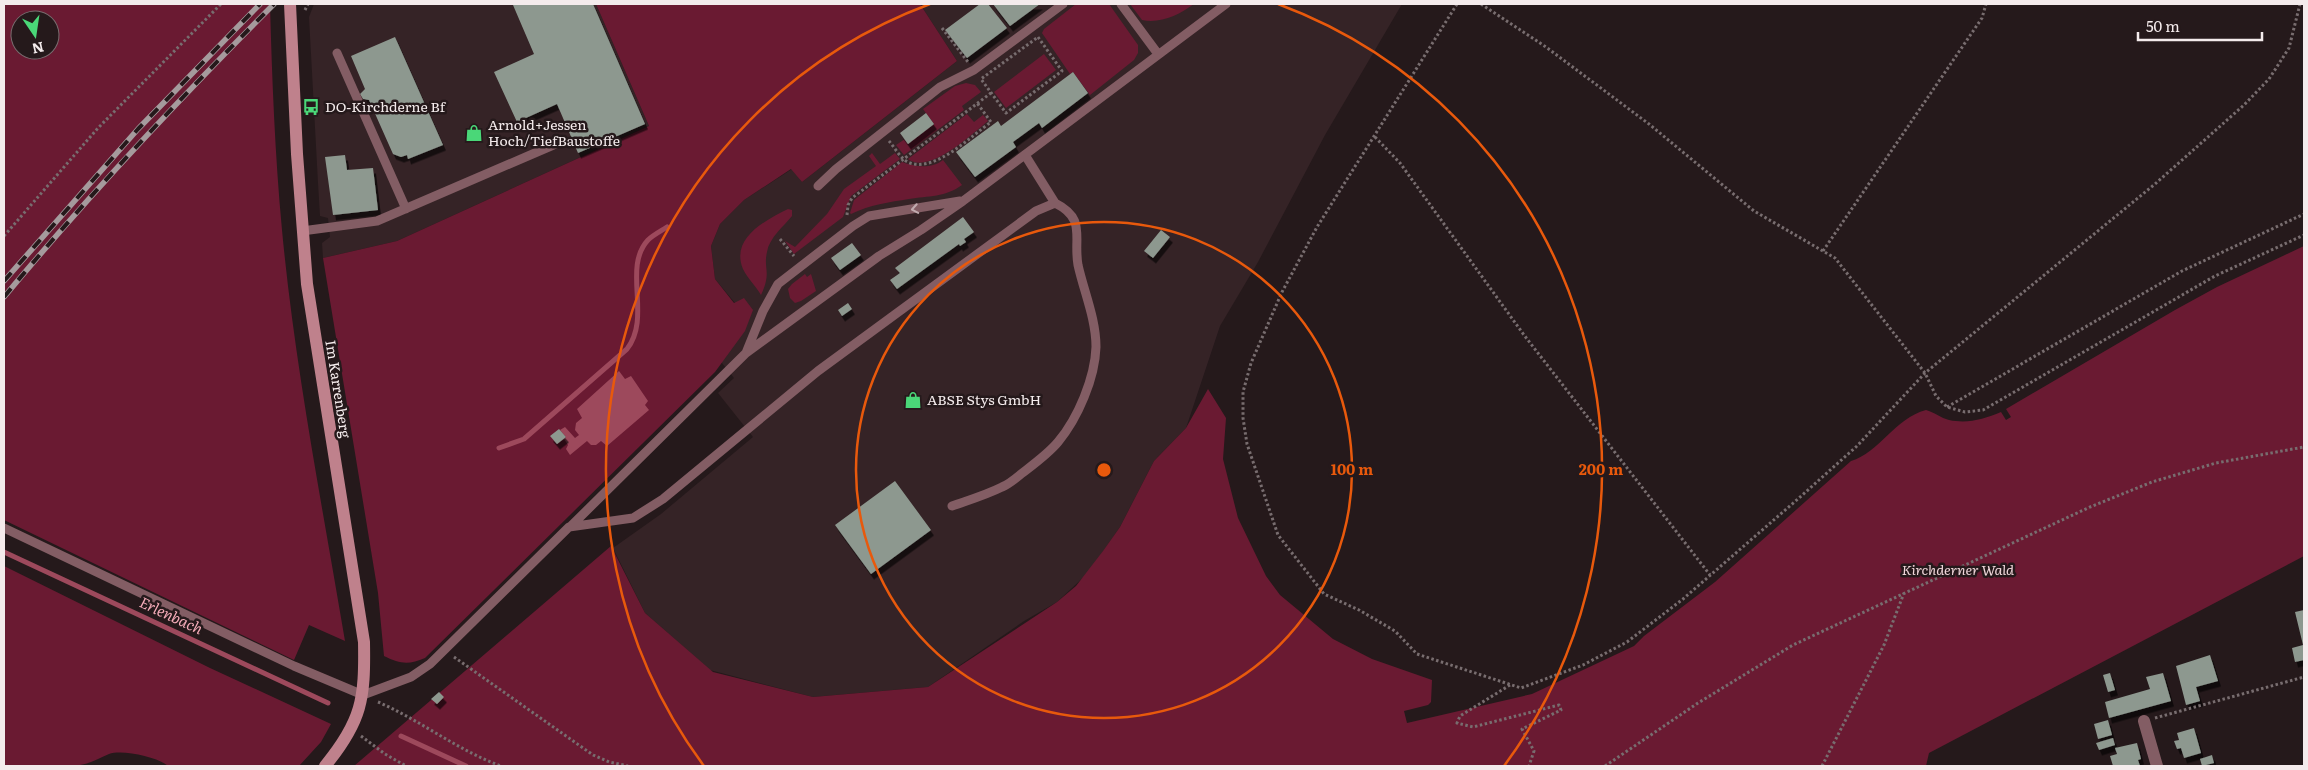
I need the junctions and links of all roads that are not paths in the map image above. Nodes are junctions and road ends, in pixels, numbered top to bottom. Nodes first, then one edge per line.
1 (290, 4) edge
2 (1063, 4) edge
3 (1121, 4) edge
4 (1226, 4) edge
5 (337, 53) dead end
6 (1158, 54) junction
7 (558, 143) dead end
8 (1025, 155) junction
9 (818, 186) dead end
10 (963, 201) junction
11 (1055, 203) junction
12 (406, 209) junction
13 (302, 231) junction
14 (746, 353) junction
15 (952, 506) dead end
16 (570, 527) junction
17 (4, 528) edge
18 (363, 695) junction
19 (2144, 721) road end
20 (325, 766) edge
21 (2157, 766) edge

1 - 13 street, Im Karrenberg
2 - 9 lane
3 - 6 lane
4 - 6 lane
5 - 12 lane
6 - 8 lane
7 - 12 lane
8 - 10 lane
8 - 11 lane
10 - 14 lane
10 -> 14 lane
11 - 15 lane
11 - 16 lane
12 - 13 lane
13 - 18 street, Im Karrenberg
14 - 16 lane
16 - 18 lane
17 - 18 lane
18 - 20 street, Im Karrenberg
19 - 21 street

